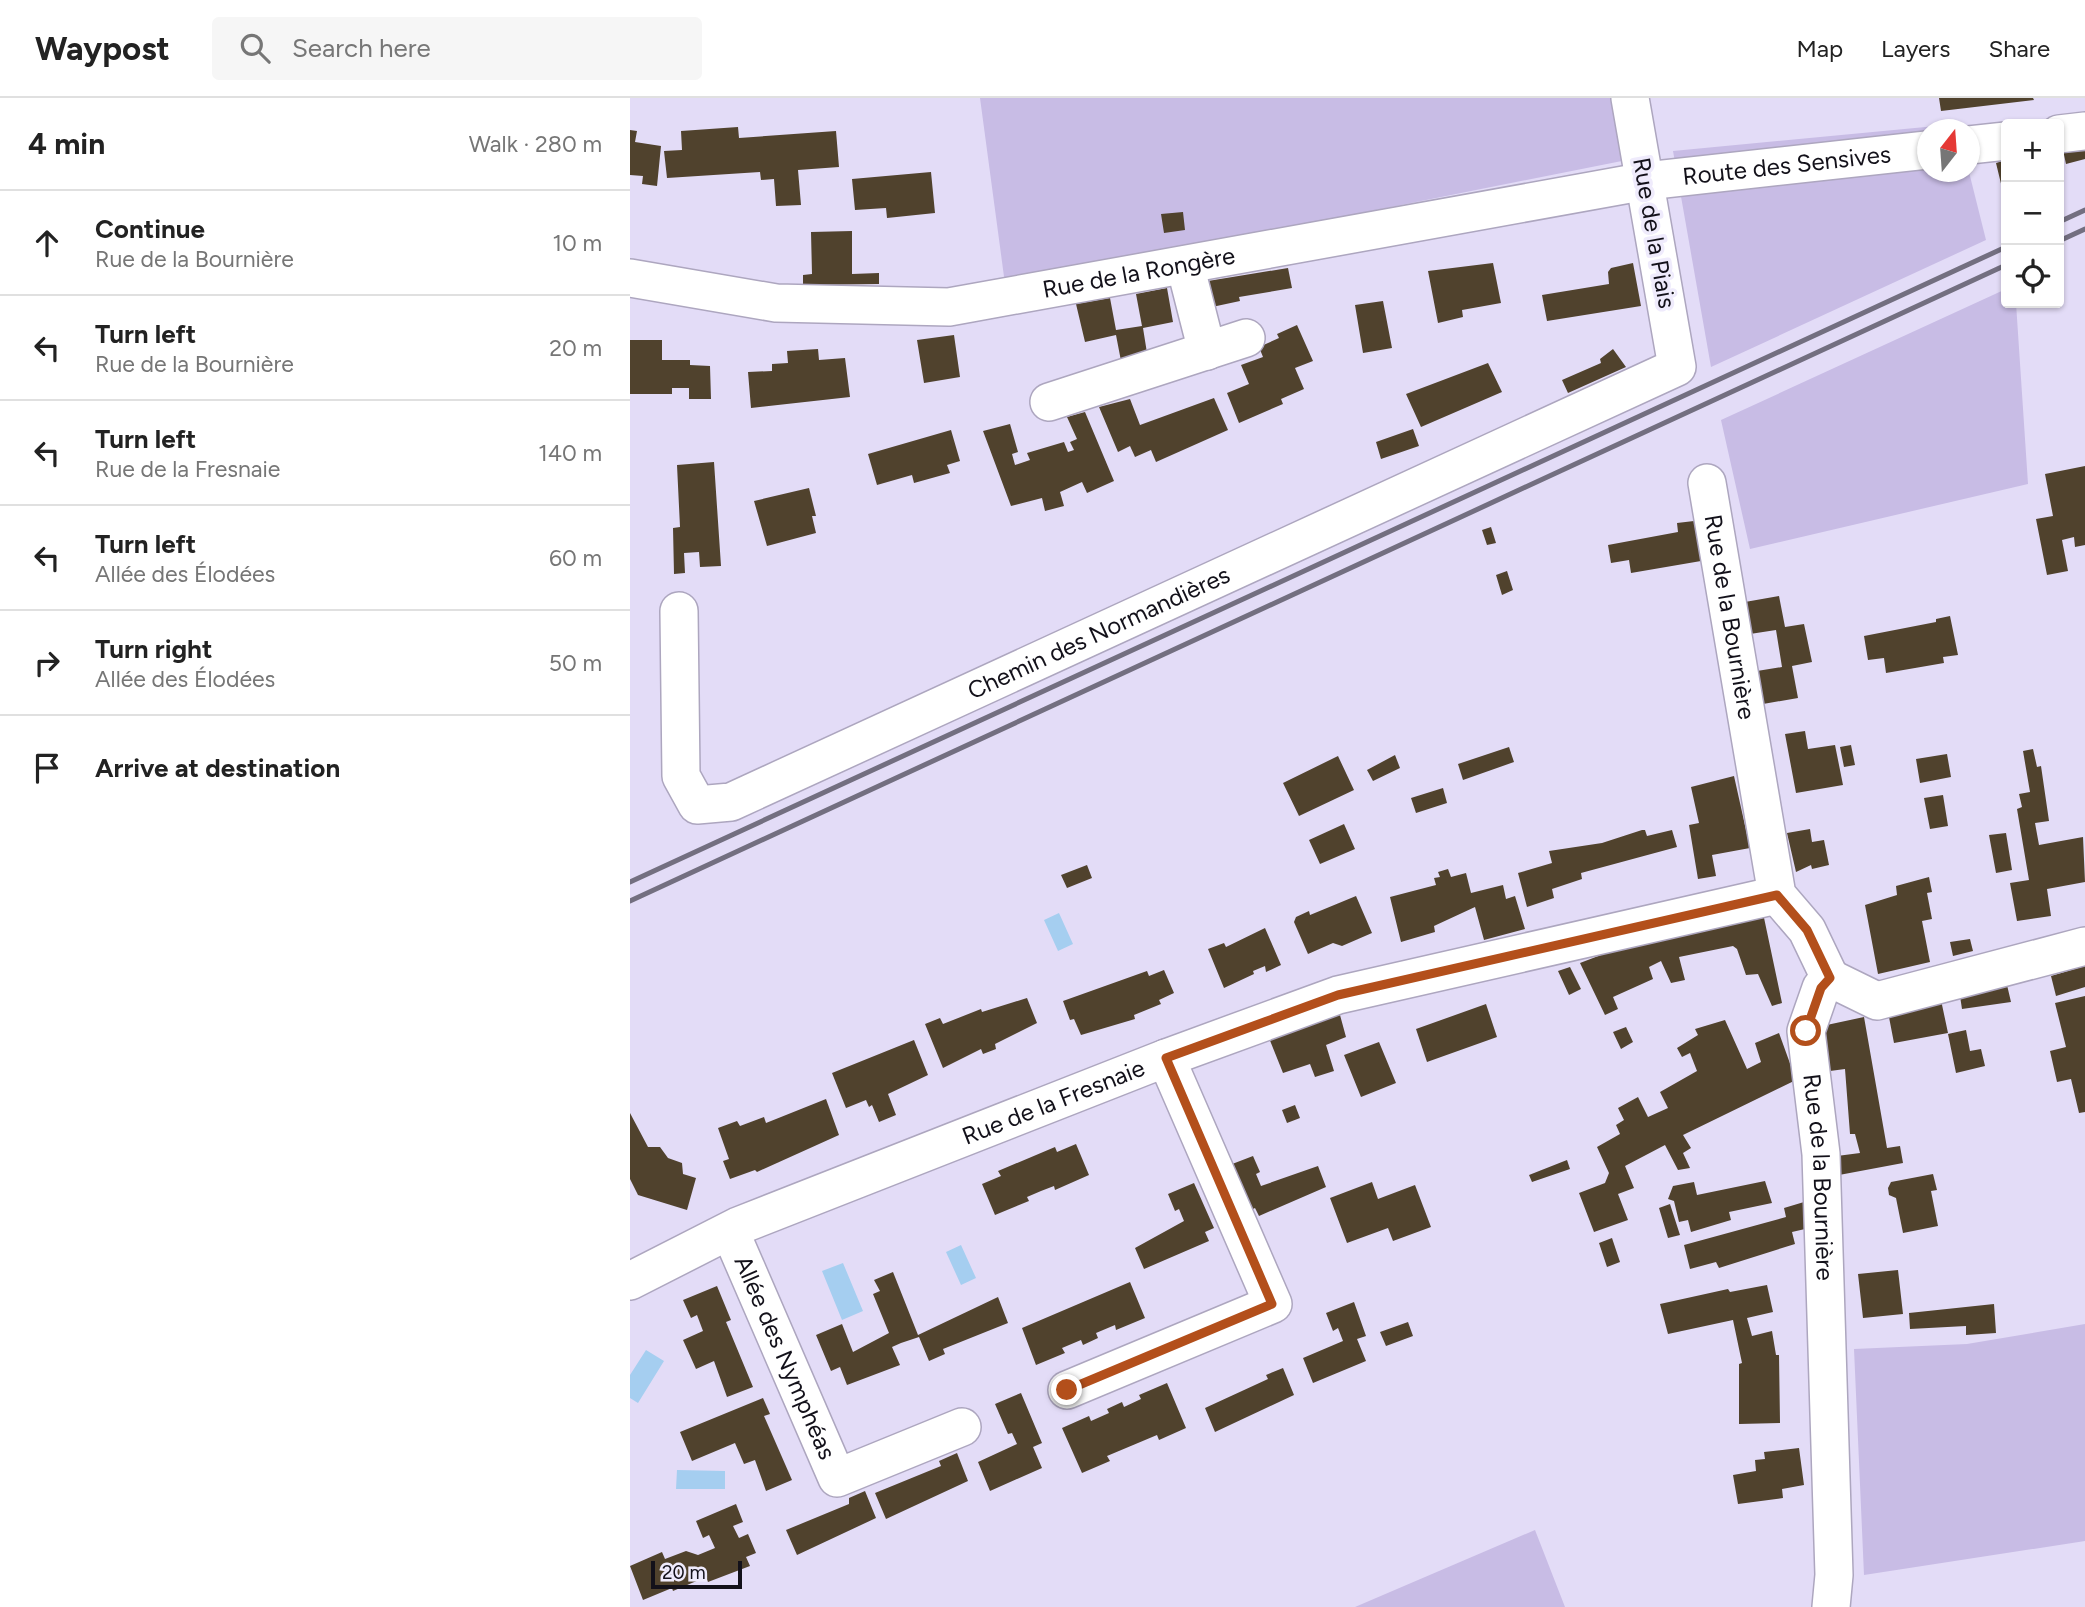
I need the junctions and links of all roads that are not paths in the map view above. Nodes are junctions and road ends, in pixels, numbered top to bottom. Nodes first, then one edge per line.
1 (1630, 98) edge
2 (2085, 131) edge
3 (2064, 133) edge
4 (2001, 142) edge
5 (1980, 144) edge
6 (1917, 151) edge
7 (1646, 181) junction
8 (1185, 265) junction
9 (630, 278) edge
10 (1246, 338) dead end
11 (1207, 351) junction
12 (1677, 367) joint
13 (1049, 402) dead end
14 (1707, 483) dead end
15 (679, 611) dead end
16 (1777, 895) junction
17 (2085, 946) edge
18 (1830, 978) junction
19 (1166, 1058) junction
20 (730, 1231) junction
21 (630, 1281) edge
22 (1067, 1390) dead end
23 (962, 1427) dead end
24 (1830, 1607) edge

1 - 7 street, Rue de la Piais
2 - 3 street
4 - 5 street
6 - 7 street, Route des Sensives
7 - 8 street, Rue de la Rongère
7 - 12 street, Rue de la Piais
8 - 9 street, Rue de la Rongère
8 - 11 street
10 - 11 street
11 - 13 street
12 - 15 street, Chemin des Normandières
14 - 16 street, Rue de la Bournière
16 - 18 street
16 - 19 street, Rue de la Fresnaie
17 - 18 street
18 - 24 street, Rue de la Bournière
19 - 20 street, Rue de la Fresnaie
19 - 22 street
20 - 21 street, Rue de la Fresnaie
20 - 23 street, Allée des Nymphéas

